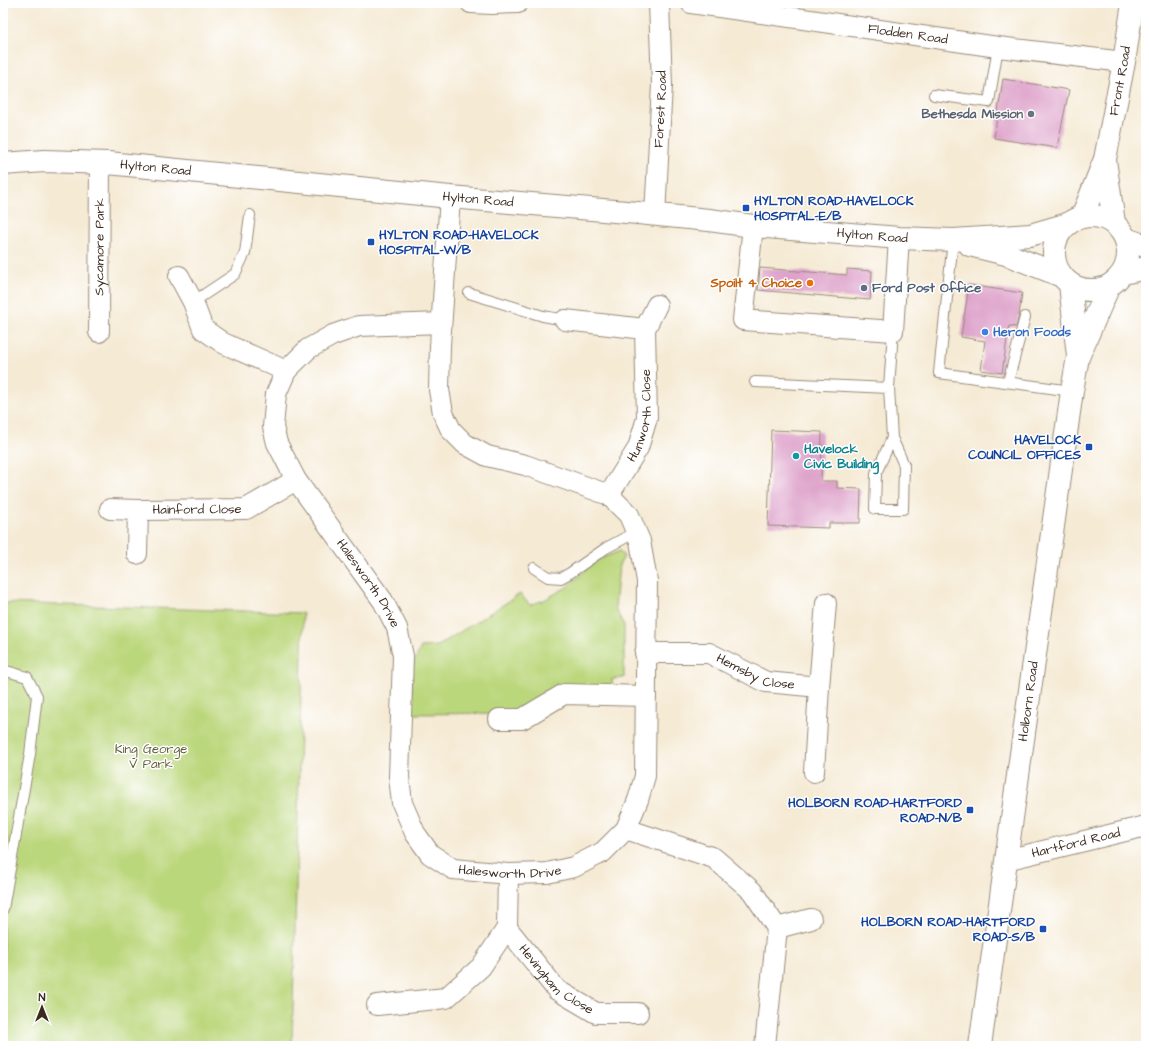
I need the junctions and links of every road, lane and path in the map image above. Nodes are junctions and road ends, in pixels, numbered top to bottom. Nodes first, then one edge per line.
1 (472, 3) edge
2 (492, 3) edge
3 (518, 3) edge
4 (659, 3) edge
5 (691, 3) edge
6 (1133, 3) edge
7 (998, 47) junction
8 (1124, 62) junction
9 (934, 95) dead end
10 (1105, 159) junction
11 (100, 162) junction
12 (3, 164) edge
13 (450, 197) junction
14 (250, 215) dead end
15 (655, 215) junction
16 (1075, 220) junction
17 (753, 226) junction
18 (1120, 231) junction
19 (899, 238) junction
20 (953, 240) junction
21 (1146, 246) edge
22 (1146, 268) edge
23 (179, 276) dead end
24 (1116, 279) junction
25 (1066, 280) junction
26 (469, 293) dead end
27 (193, 302) junction
28 (657, 305) dead end
29 (1025, 317) dead end
30 (565, 320) joint
31 (441, 323) junction
32 (645, 329) junction
33 (893, 331) junction
34 (99, 332) dead end
35 (1078, 357) junction
36 (286, 371) junction
37 (755, 382) dead end
38 (1008, 382) junction
39 (889, 388) junction
40 (1072, 391) junction
41 (892, 438) junction
42 (296, 480) junction
43 (609, 495) junction
44 (110, 509) dead end
45 (138, 510) junction
46 (636, 532) junction
47 (137, 554) dead end
48 (534, 568) dead end
49 (826, 604) dead end
50 (645, 653) junction
51 (3, 670) edge
52 (819, 688) junction
53 (646, 696) junction
54 (499, 719) dead end
55 (814, 772) dead end
56 (1146, 826) edge
57 (626, 829) junction
58 (1006, 860) junction
59 (508, 874) junction
60 (3, 909) edge
61 (811, 919) dead end
62 (508, 928) junction
63 (777, 928) junction
64 (377, 1005) dead end
65 (638, 1013) dead end
66 (766, 1046) edge
67 (980, 1046) edge

1 - 2 street
2 - 3 street
4 - 15 street, Forest Road
5 - 7 street, Flodden Road
6 - 8 main road, Front Road
7 - 8 street, Flodden Road
7 - 9 lane
8 - 10 main road, Front Road
10 - 16 main road, Front Road
10 - 18 main road, Front Road
11 - 12 main road, Hylton Road
11 - 13 main road, Hylton Road
11 - 34 street, Sycamore Park
13 - 15 main road, Hylton Road
13 - 31 street, Halesworth Drive
14 - 27 lane
15 - 17 main road, Hylton Road
16 - 18 main road
16 - 20 main road, Hylton Road
16 - 25 main road
17 - 19 main road, Hylton Road
17 - 33 street
18 - 21 main road
18 - 24 main road
19 - 20 main road, Hylton Road
19 - 33 street
20 - 25 main road, Hylton Road
20 - 38 lane
22 - 24 main road
23 - 27 street
24 - 25 main road
24 - 35 main road, Holborn Road
25 - 35 main road, Holborn Road
26 - 30 lane
27 - 36 street
28 - 32 street, Hunworth Close
29 - 38 lane
30 - 32 street
31 - 36 street, Halesworth Drive
31 - 43 street, Halesworth Drive
32 - 43 street, Hunworth Close
33 - 39 lane
35 - 40 main road, Holborn Road
36 - 42 street, Halesworth Drive
37 - 39 lane
38 - 40 lane
39 - 41 lane
40 - 58 main road, Holborn Road
41 - 41 lane
42 - 45 street, Hainford Close
42 - 59 street, Halesworth Drive
43 - 46 street, Halesworth Drive
44 - 45 street, Hainford Close
45 - 47 street, Hainford Close
46 - 48 lane
46 - 50 street, Halesworth Drive
49 - 52 street
50 - 52 street, Hemsby Close
50 - 53 street, Halesworth Drive
51 - 60 lane
52 - 55 street
53 - 54 street
53 - 57 street, Halesworth Drive
56 - 58 street, Hartford Road
57 - 59 street, Halesworth Drive
57 - 63 street
58 - 67 main road, Holborn Road
59 - 62 street
61 - 63 street
62 - 64 street
62 - 65 street, Hevingham Close
63 - 66 street

